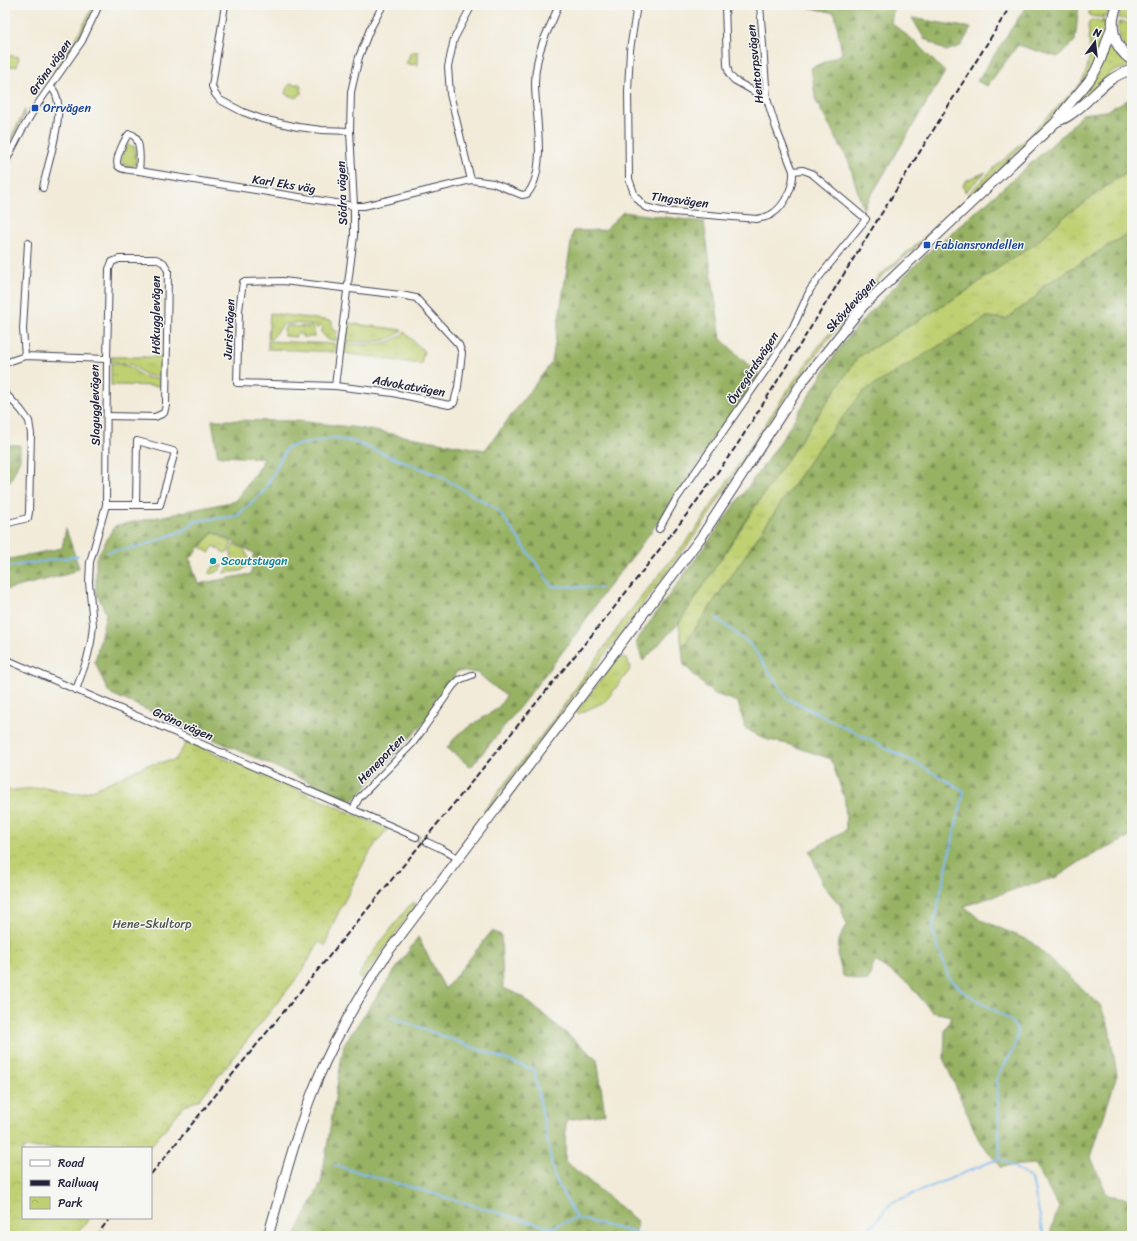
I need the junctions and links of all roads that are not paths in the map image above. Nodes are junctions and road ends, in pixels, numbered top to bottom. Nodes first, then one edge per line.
1 (100, 5) edge
2 (225, 5) edge
3 (383, 5) edge
4 (472, 5) edge
5 (558, 5) edge
6 (637, 5) edge
7 (724, 5) edge
8 (760, 5) edge
9 (1115, 7) edge
10 (1112, 26) junction
11 (1132, 60) edge
12 (1132, 70) edge
13 (50, 87) junction
14 (768, 99) junction
15 (1056, 122) junction
16 (350, 131) junction
17 (5, 163) edge
18 (140, 171) junction
19 (793, 171) junction
20 (472, 180) junction
21 (43, 188) dead end
22 (354, 206) junction
23 (28, 243) dead end
24 (347, 289) junction
25 (25, 356) junction
26 (107, 359) junction
27 (5, 363) edge
28 (335, 386) junction
29 (5, 393) edge
30 (107, 416) junction
31 (106, 505) junction
32 (136, 505) junction
33 (5, 524) edge
34 (658, 529) dead end
35 (5, 659) edge
36 (472, 675) dead end
37 (76, 690) junction
38 (353, 809) junction
39 (416, 837) tunnel mouth
40 (427, 842) tunnel mouth
41 (459, 859) junction
42 (268, 1236) edge

1 - 13 street, Gröna vägen
2 - 16 street
3 - 16 street, Södra vägen
4 - 20 street
5 - 20 street
6 - 19 street, Tingsvägen
7 - 14 street
8 - 14 street, Hentorpsvägen
9 - 10 main road
10 - 11 main road
10 - 15 main road
12 - 15 main road
13 - 17 street, Gröna vägen
13 - 21 street
14 - 19 street, Hentorpsvägen
15 - 41 main road, Skövdevägen
16 - 22 street, Södra vägen
18 - 18 street, Karl Eks väg
18 - 22 street, Karl Eks väg
19 - 34 street, Övregårdsvägen
20 - 22 street, Karl Eks väg
22 - 24 street, Södra vägen
23 - 25 street
24 - 28 street, Södra vägen
24 - 28 street, Juristvägen
24 - 28 street, Advokatvägen
25 - 26 street, Slagugglevägen
25 - 27 street, Slagugglevägen
26 - 30 street, Slagugglevägen
26 - 30 street, Hökugglevägen
29 - 33 street
30 - 31 street, Slagugglevägen
31 - 32 street
31 - 37 street, Slagugglevägen
32 - 32 street
35 - 37 street, Gröna vägen
36 - 38 street, Heneporten
37 - 38 street, Gröna vägen
38 - 39 street
40 - 41 street
41 - 42 main road, Skövdevägen

